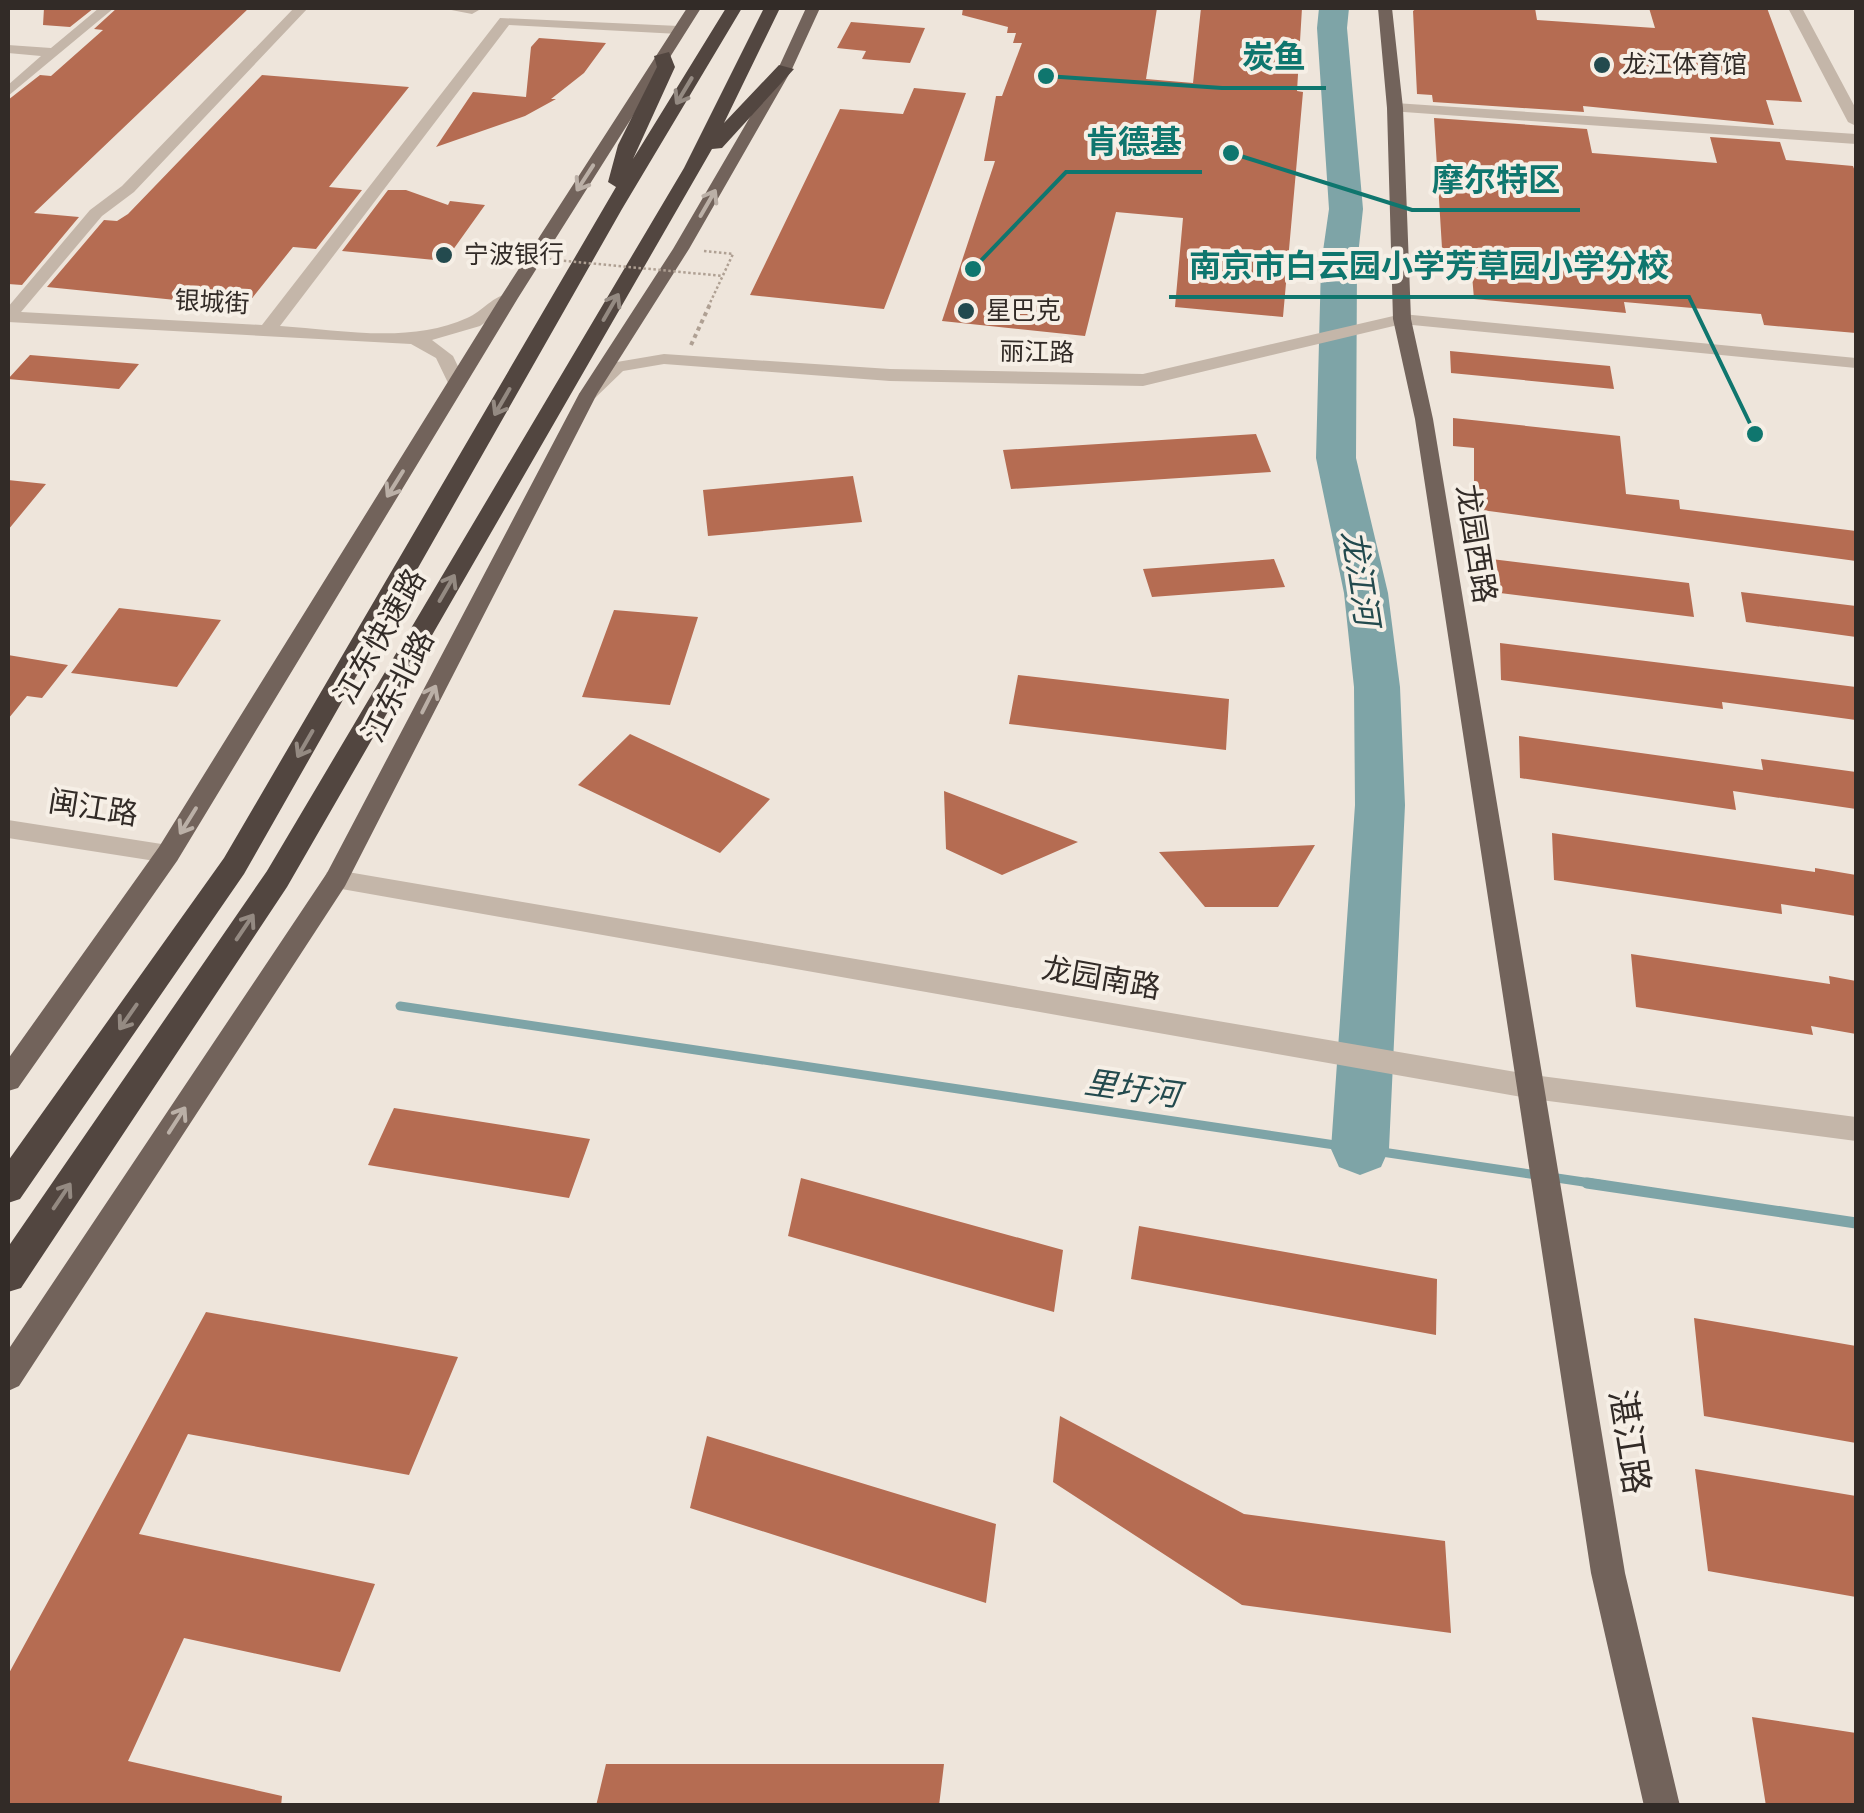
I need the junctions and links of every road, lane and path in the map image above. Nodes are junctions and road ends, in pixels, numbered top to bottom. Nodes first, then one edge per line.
1 (107, 8) edge
2 (301, 8) edge
3 (448, 8) edge
4 (694, 8) edge
5 (734, 8) edge
6 (772, 8) edge
7 (813, 8) edge
8 (1385, 8) edge
9 (1795, 8) edge
10 (472, 10) edge
11 (680, 30) junction
12 (8, 49) edge
13 (53, 54) junction
14 (663, 56) junction
15 (785, 68) junction
16 (8, 92) edge
17 (1395, 108) junction
18 (1856, 122) edge
19 (1856, 139) edge
20 (693, 168) junction
21 (612, 209) junction
22 (733, 254) dead end
23 (514, 256) dead end
24 (723, 276) junction
25 (509, 298) junction
26 (643, 312) junction
27 (8, 317) edge
28 (1402, 319) junction
29 (697, 330) dead end
30 (267, 331) junction
31 (414, 339) junction
32 (664, 359) junction
33 (1856, 364) edge
34 (457, 383) junction
35 (588, 394) junction
36 (8, 829) edge
37 (168, 854) junction
38 (336, 879) junction
39 (8, 1080) edge
40 (1532, 1087) junction
41 (1856, 1129) edge
42 (8, 1188) edge
43 (8, 1276) edge
44 (8, 1376) edge
45 (1662, 1806) edge

1 - 13 street
2 - 27 street
3 - 10 street
4 - 11 main road
5 -> 21 highway, 江东快速路
6 - 20 highway, 江东快速路
7 - 15 main road, 江东北路
8 - 17 main road, 龙园西路
9 - 18 street
11 - 14 main road
11 - 30 street
12 - 13 street
13 - 16 street
14 - 21 highway
14 -> 25 main road
15 - 20 highway
26 -> 15 main road, 江东北路
17 - 19 street
17 - 28 main road, 龙园西路
43 -> 20 highway, 江东快速路
21 -> 42 highway, 江东快速路
22 - 24 path
23 - 24 path, bridge
24 - 29 path
25 - 31 street, 银城街
25 - 34 main road
26 - 32 street
26 - 35 main road, 江东北路
27 - 30 street, 银城街
28 - 32 street, 丽江路
28 - 33 street, 丽江路
28 - 40 main road, 龙园西路
30 - 31 street, 银城街
31 - 34 street
32 - 35 street, 丽江路
34 -> 37 main road
38 -> 35 main road, 江东北路
36 - 37 street, 闽江路
37 - 39 main road
38 - 40 street, 龙园南路
44 -> 38 main road, 江东北路
40 - 41 street, 龙园南路
40 - 45 main road, 湛江路

